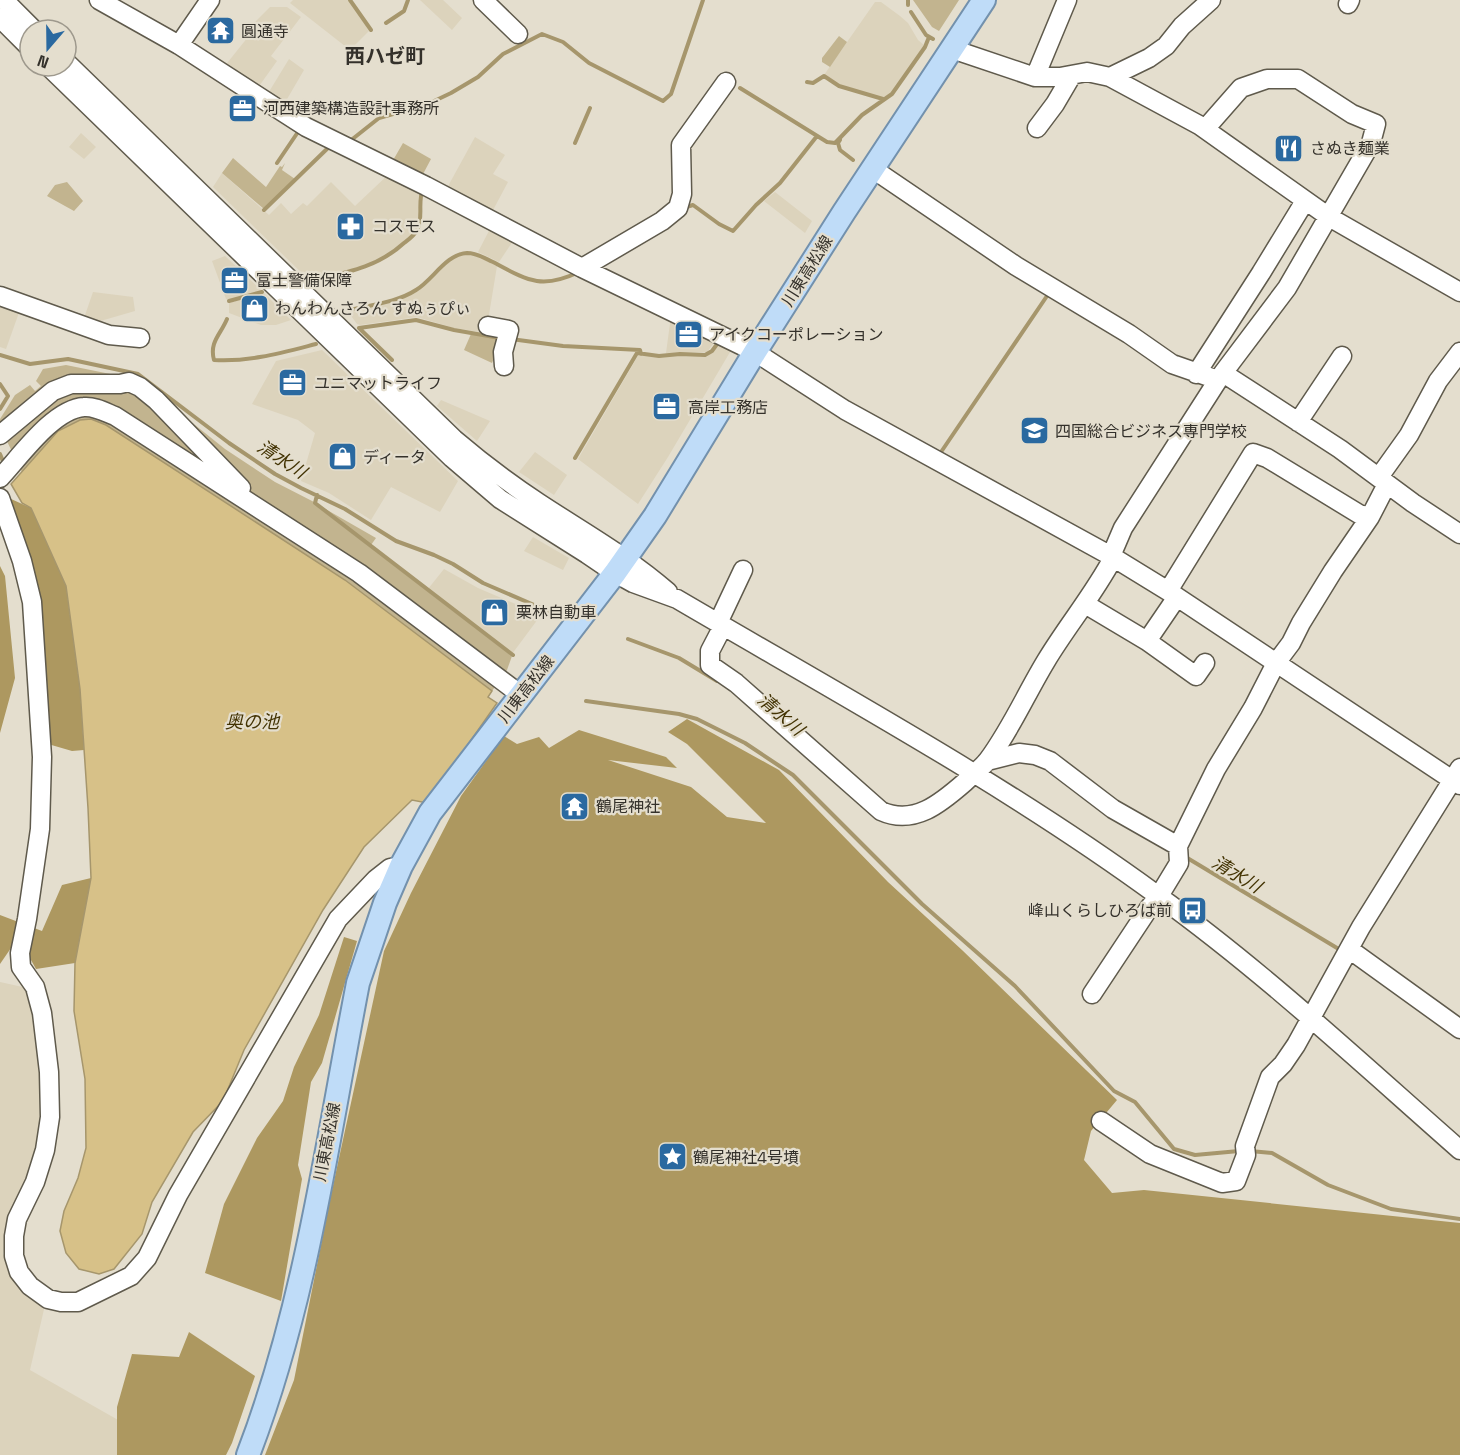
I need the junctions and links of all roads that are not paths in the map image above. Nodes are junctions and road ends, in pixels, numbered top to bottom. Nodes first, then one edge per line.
1 (4, 0) edge
2 (99, 0) edge
3 (210, 0) edge
4 (483, 0) edge
5 (984, 0) edge
6 (1067, 0) edge
7 (1211, 0) edge
8 (0, 18) edge
9 (22, 18) edge
10 (518, 34) dead end
11 (18, 36) edge
12 (179, 45) junction
13 (952, 49) junction
14 (78, 74) edge
15 (1072, 75) junction
16 (1110, 76) junction
17 (1035, 77) junction
18 (60, 78) edge
19 (726, 82) dead end
20 (1037, 128) dead end
21 (1205, 129) junction
22 (873, 169) junction
23 (1305, 201) junction
24 (1329, 218) junction
25 (582, 267) junction
26 (1460, 292) edge
27 (0, 296) edge
28 (488, 326) dead end
29 (140, 338) dead end
30 (755, 352) junction
31 (1460, 352) edge
32 (1342, 356) dead end
33 (504, 366) dead end
34 (1196, 374) junction
35 (1220, 377) junction
36 (1298, 422) junction
37 (0, 435) edge
38 (0, 478) edge
39 (1383, 480) junction
40 (0, 498) edge
41 (261, 509) junction
42 (1370, 518) junction
43 (1460, 534) edge
44 (1112, 557) junction
45 (620, 565) junction
46 (743, 570) dead end
47 (1172, 594) junction
48 (1085, 604) junction
49 (720, 625) junction
50 (1147, 641) junction
51 (1205, 663) dead end
52 (1276, 663) junction
53 (521, 695) junction
54 (981, 767) junction
55 (1458, 777) edge
56 (1178, 852) junction
57 (401, 866) junction
58 (1160, 896) junction
59 (1346, 955) junction
60 (1092, 994) dead end
61 (1311, 1018) junction
62 (1460, 1029) edge
63 (1101, 1121) dead end
64 (1460, 1150) edge
65 (248, 1455) edge

1 - 9 street
2 - 12 street
3 - 12 street
4 - 10 street
5 - 13 main road, 川東高松線
6 - 17 street
7 - 16 street
8 - 11 street
12 - 25 street
13 - 17 street
13 - 22 main road, 川東高松線
14 - 45 street
15 - 16 street
15 - 17 street
15 - 20 street
16 - 21 street
18 - 45 street
19 - 25 street
21 - 23 street
21 - 24 street
22 - 30 main road, 川東高松線
22 - 34 street
23 - 24 street
23 - 34 street
24 - 26 street
24 - 35 street
25 - 30 street
27 - 29 street
28 - 33 street
30 - 44 street
30 - 45 main road, 川東高松線
31 - 39 street
32 - 36 street
34 - 35 street
35 - 36 street
35 - 44 street
36 - 39 street
37 - 41 street
38 - 41 street
39 - 42 street
39 - 43 street
40 - 57 street
41 - 53 street
42 - 47 street
42 - 52 street
44 - 47 street
44 - 48 street
45 - 49 street
45 - 53 main road, 川東高松線
46 - 49 street
47 - 50 street
47 - 52 street
48 - 50 street
48 - 54 street
49 - 54 street
49 - 54 street
50 - 51 street
52 - 55 street
52 - 56 street
53 - 57 main road, 川東高松線
54 - 56 street
54 - 58 street
55 - 59 street
56 - 58 street
57 - 65 main road, 川東高松線
58 - 60 street
58 - 61 street
59 - 61 street
59 - 62 street
61 - 63 street
61 - 64 street

